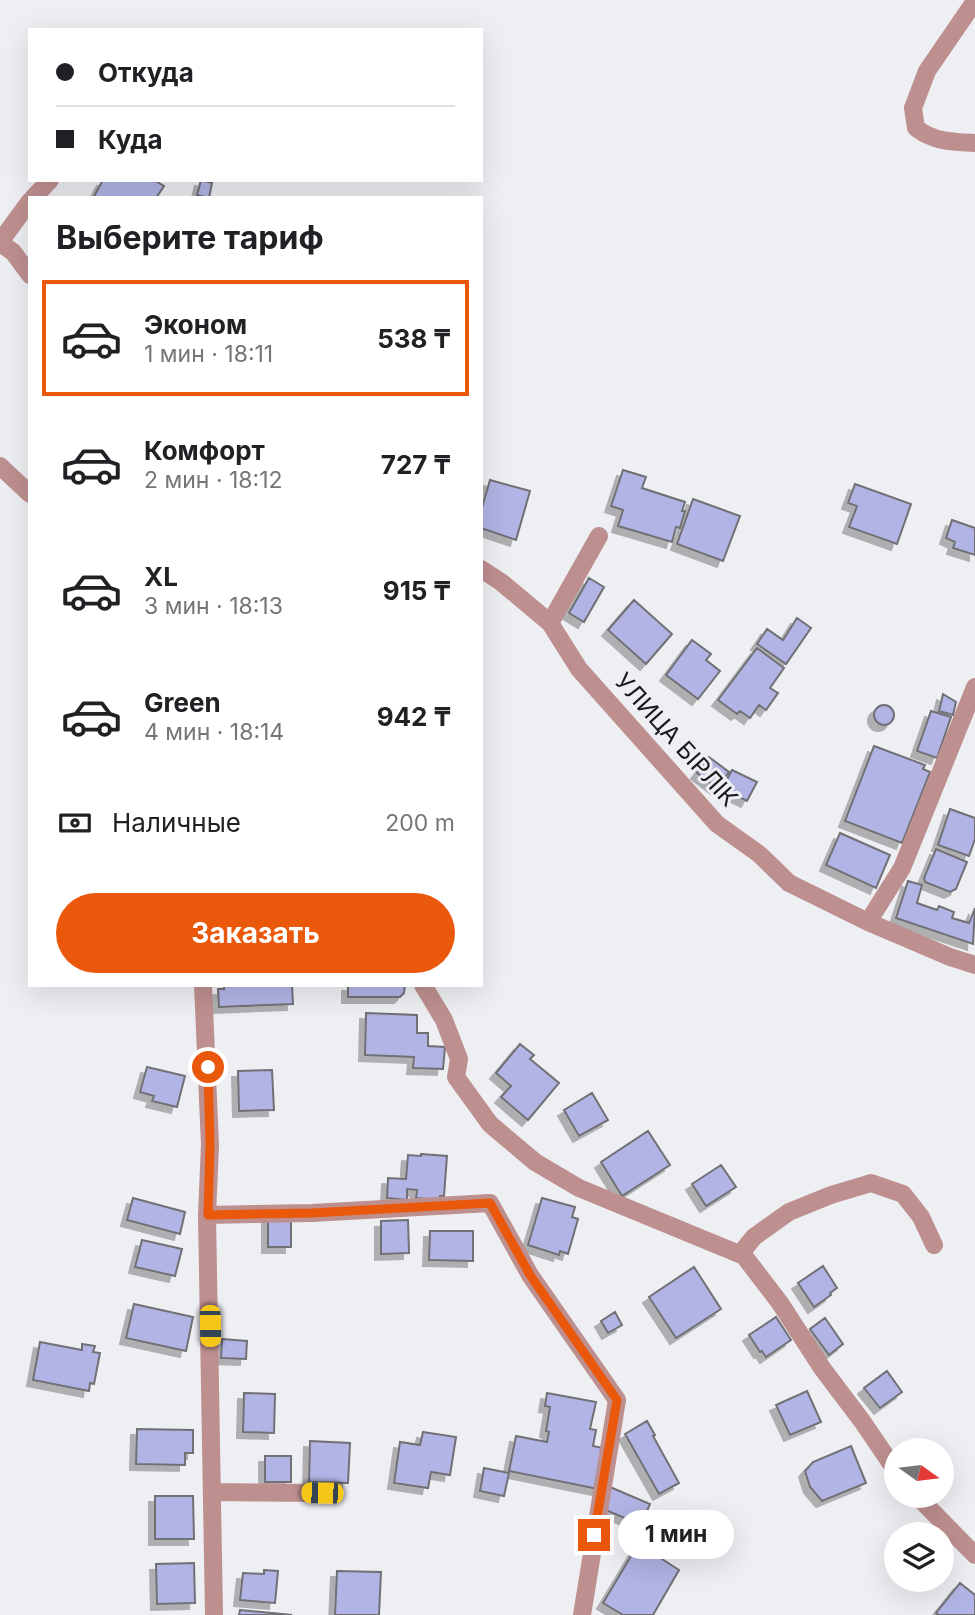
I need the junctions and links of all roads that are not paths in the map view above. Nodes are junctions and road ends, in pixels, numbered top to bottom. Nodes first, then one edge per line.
1 (975, 1) edge
2 (975, 143) edge
3 (48, 182) edge
4 (35, 196) edge
5 (28, 204) edge
6 (0, 242) edge
7 (28, 272) edge
8 (0, 466) edge
9 (28, 492) edge
10 (599, 536) dead end
11 (483, 570) edge
12 (550, 623) junction
13 (975, 687) edge
14 (868, 922) junction
15 (975, 965) edge
16 (203, 987) edge
17 (424, 987) edge
18 (208, 1215) junction
19 (934, 1245) dead end
20 (740, 1254) junction
21 (884, 1453) edge
22 (213, 1492) junction
23 (322, 1493) dead end
24 (929, 1508) edge
25 (975, 1555) edge
26 (214, 1615) edge
27 (582, 1615) edge

1 - 2 street
3 - 4 street
5 - 6 street
6 - 7 street
8 - 9 street
10 - 12 street
11 - 12 street, УЛИЦА БІРЛІК
12 - 14 street, УЛИЦА БІРЛІК
13 - 14 street
14 - 15 street, УЛИЦА БІРЛІК
16 - 18 street
17 - 20 street
18 - 22 street
18 - 27 street
19 - 20 street
20 - 21 street
22 - 23 street
22 - 26 street
24 - 25 street

